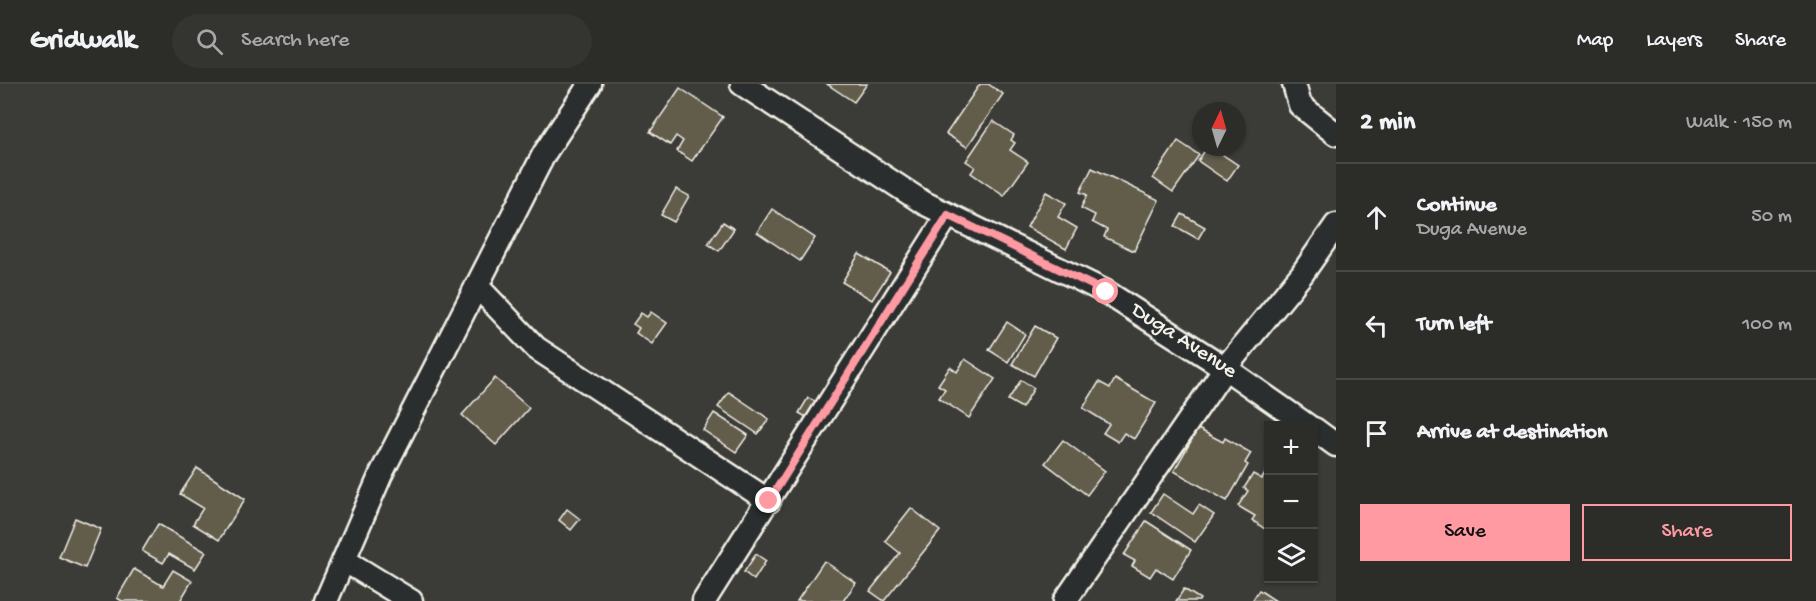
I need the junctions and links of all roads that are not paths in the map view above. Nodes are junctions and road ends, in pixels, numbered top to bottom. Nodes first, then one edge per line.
1 (590, 84) edge
2 (742, 84) edge
3 (1294, 84) edge
4 (1336, 134) edge
5 (948, 215) junction
6 (1336, 225) edge
7 (477, 286) junction
8 (1225, 368) junction
9 (1301, 421) edge
10 (1318, 432) edge
11 (1336, 445) edge
12 (769, 501) junction
13 (344, 560) junction
14 (326, 601) edge
15 (411, 601) edge
16 (704, 601) edge
17 (1065, 601) edge

1 - 7 street
2 - 5 street, Duga Avenue
3 - 4 street
5 - 8 street, Duga Avenue
5 - 12 street
6 - 8 street
7 - 12 street
7 - 13 street
8 - 9 street, Duga Avenue
8 - 17 street
10 - 11 street
12 - 16 street
13 - 14 street
13 - 15 street

